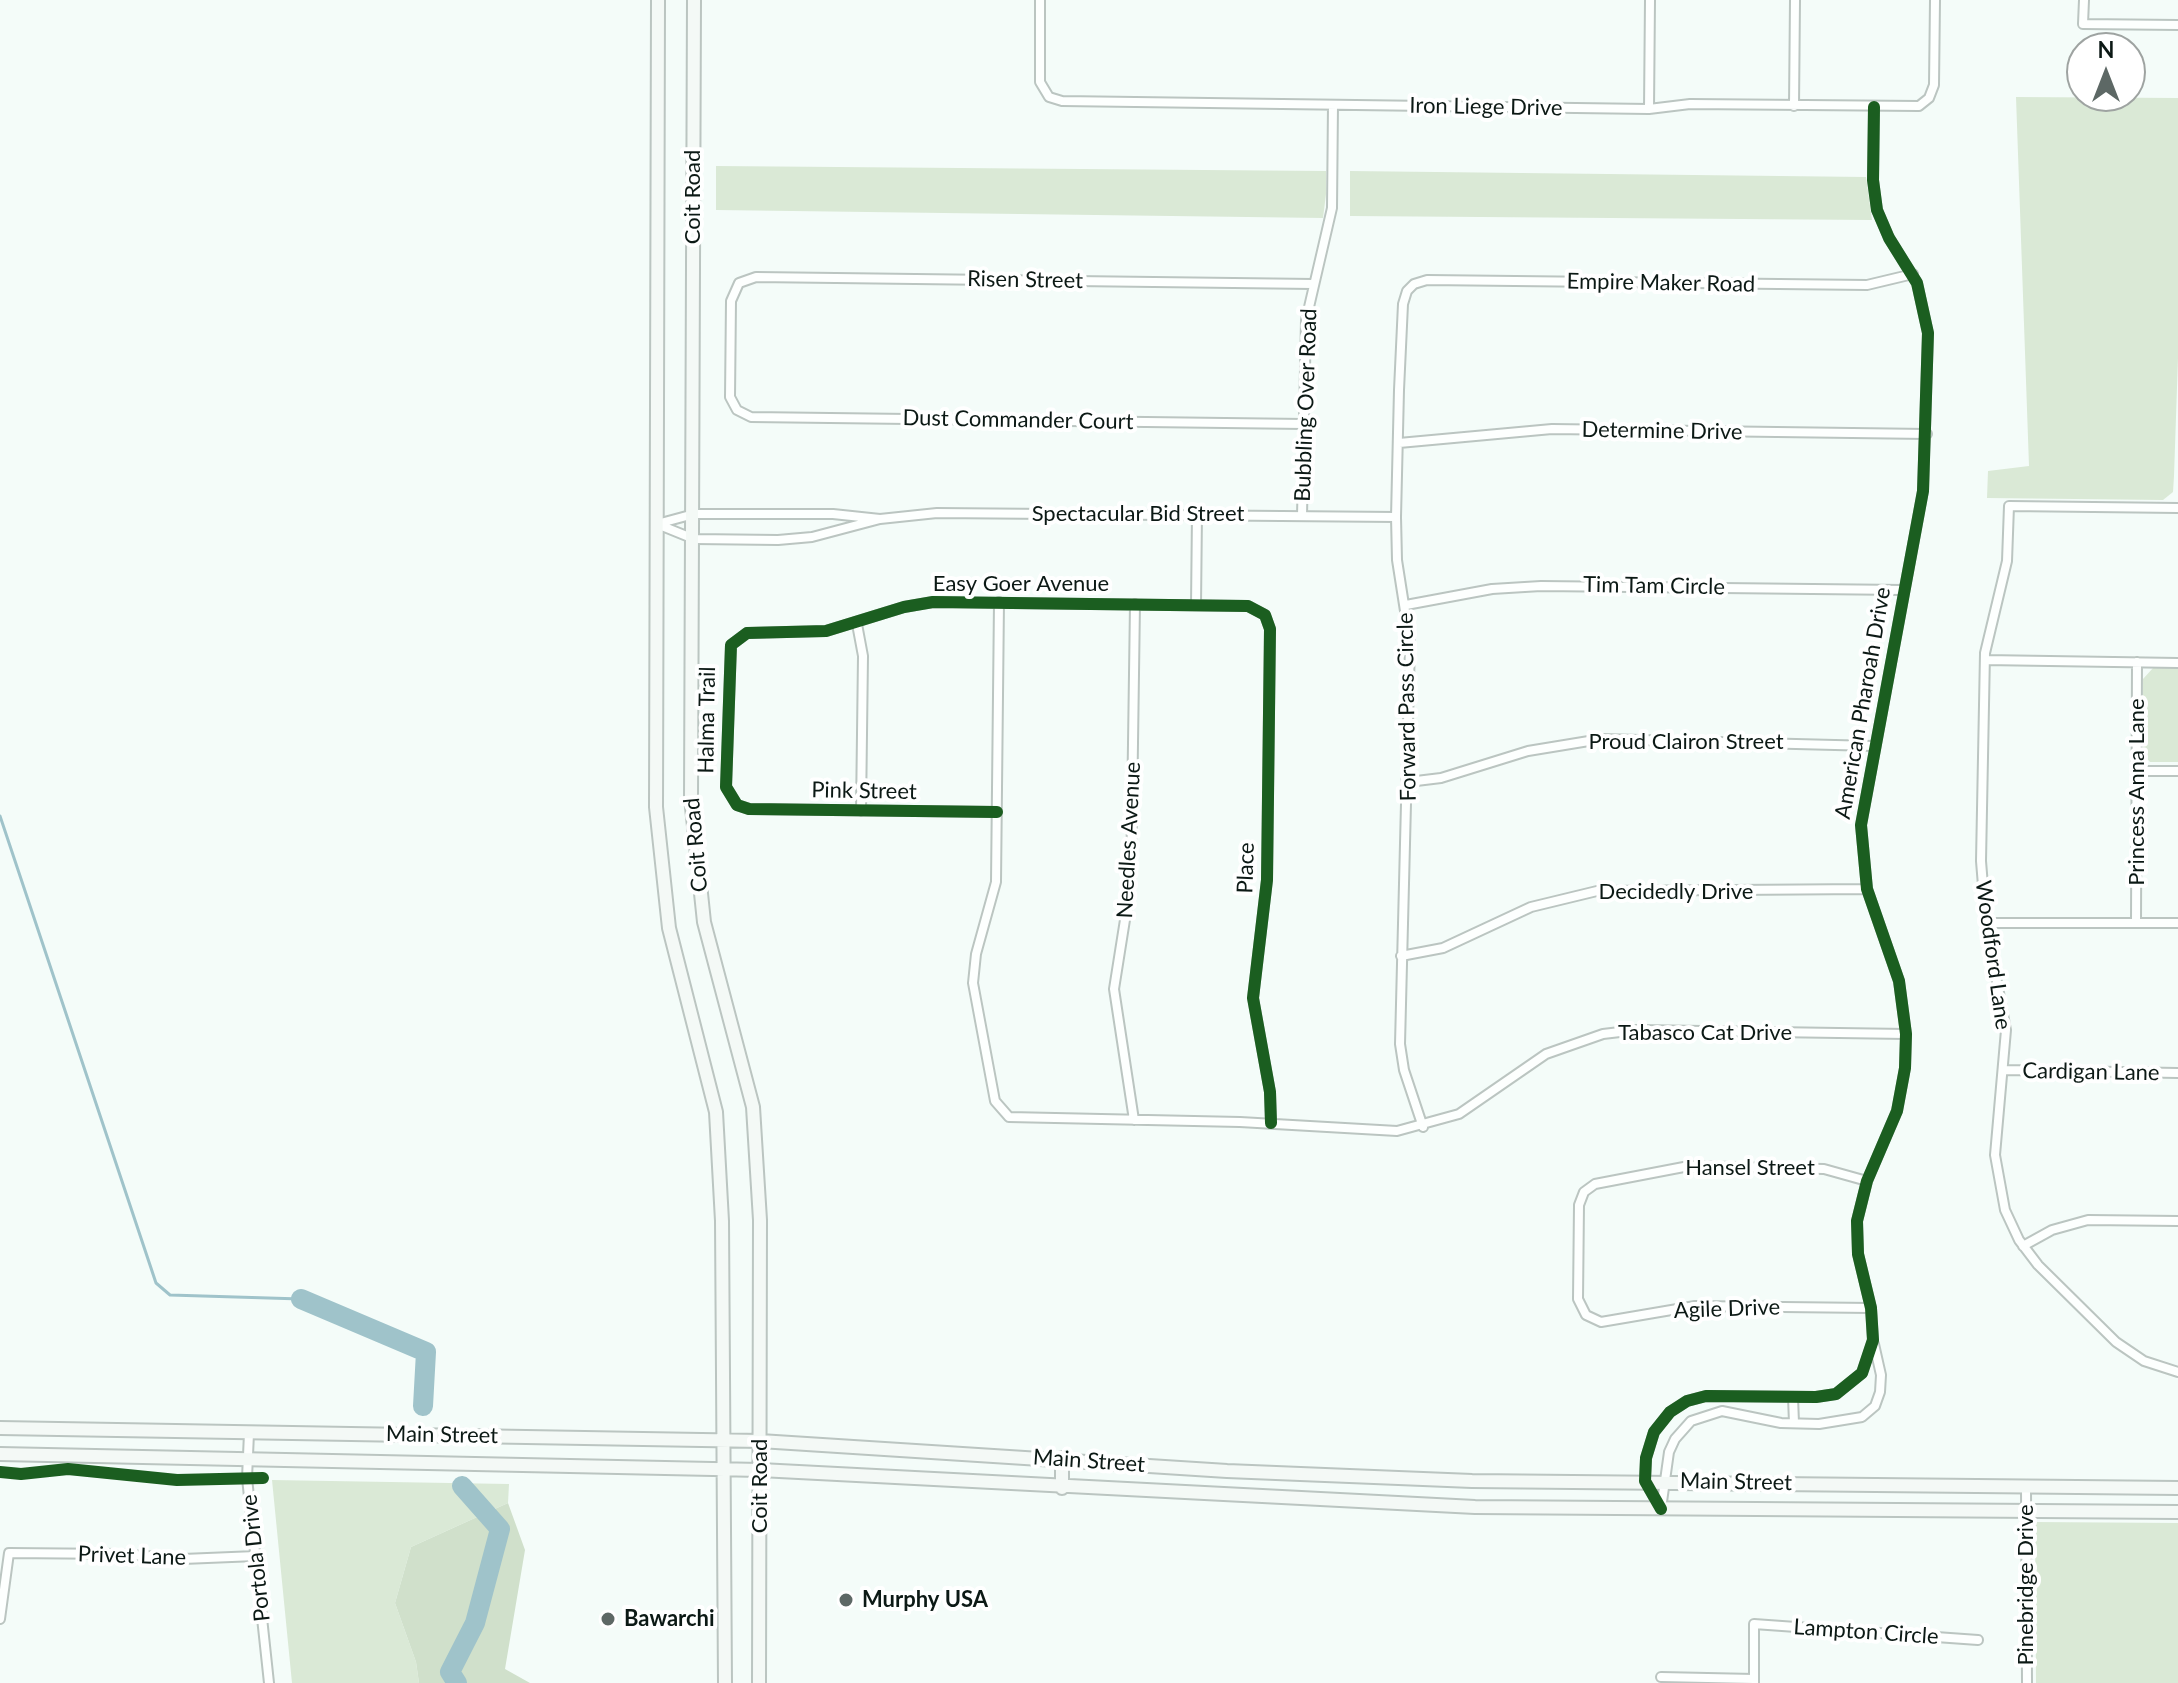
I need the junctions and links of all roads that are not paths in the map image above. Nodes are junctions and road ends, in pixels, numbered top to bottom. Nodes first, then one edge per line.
1 (658, 0) edge
2 (694, 0) edge
3 (1040, 0) edge
4 (1650, 0) edge
5 (1795, 0) edge
6 (1935, 0) edge
7 (2084, 0) edge
8 (2178, 25) edge
9 (1333, 105) junction
10 (1794, 106) junction
11 (1874, 107) junction
12 (1649, 109) junction
13 (1913, 274) junction
14 (1313, 284) junction
15 (1409, 287) joint
16 (735, 408) joint
17 (1304, 424) junction
18 (1927, 434) junction
19 (1399, 443) junction
20 (2178, 508) edge
21 (694, 514) junction
22 (1197, 514) junction
23 (1302, 516) junction
24 (1396, 517) junction
25 (880, 519) junction
26 (657, 524) junction
27 (694, 539) junction
28 (1903, 590) junction
29 (999, 602) junction
30 (1135, 604) junction
31 (1196, 605) junction
32 (1406, 605) junction
33 (1263, 613) joint
34 (857, 624) junction
35 (735, 639) joint
36 (1985, 660) junction
37 (2137, 662) junction
38 (2178, 663) edge
39 (1874, 746) junction
40 (2137, 771) junction
41 (2178, 771) edge
42 (1408, 782) junction
43 (733, 801) joint
44 (861, 811) junction
45 (997, 812) junction
46 (1867, 889) junction
47 (1986, 923) junction
48 (2136, 923) junction
49 (2178, 923) edge
50 (1401, 956) junction
51 (1906, 1034) junction
52 (2004, 1070) junction
53 (2178, 1073) edge
54 (1134, 1120) junction
55 (1271, 1123) junction
56 (1423, 1127) junction
57 (1867, 1181) junction
58 (2178, 1221) edge
59 (2023, 1246) junction
60 (1871, 1308) junction
61 (1586, 1315) joint
62 (1873, 1340) junction
63 (2178, 1372) edge
64 (1793, 1397) junction
65 (1794, 1423) junction
66 (0, 1428) edge
67 (249, 1433) junction
68 (724, 1440) junction
69 (760, 1441) junction
70 (0, 1454) edge
71 (249, 1458) junction
72 (1062, 1458) junction
73 (724, 1469) junction
74 (760, 1470) junction
75 (1351, 1478) junction
76 (1645, 1481) junction
77 (1667, 1481) junction
78 (2026, 1487) junction
79 (1062, 1488) junction
80 (2178, 1488) edge
81 (1350, 1503) junction
82 (1661, 1509) junction
83 (2025, 1509) junction
84 (2178, 1512) edge
85 (256, 1556) junction
86 (0, 1619) edge
87 (1978, 1640) dead end
88 (1661, 1677) dead end
89 (1754, 1681) edge
90 (269, 1683) edge
91 (725, 1683) edge
92 (759, 1683) edge
93 (2027, 1683) edge

1 - 26 main road, Coit Road
2 - 21 main road, Coit Road
3 - 9 street, Iron Liege Drive
4 - 12 street
5 - 10 street
6 - 11 street, Iron Liege Drive
7 - 8 street
9 - 12 street, Iron Liege Drive
9 - 14 street, Bubbling Over Road
10 - 11 street, Iron Liege Drive
10 - 12 street, Iron Liege Drive
11 - 13 street, American Pharoah Drive
13 - 15 street, Empire Maker Road
13 - 18 street, American Pharoah Drive
14 - 16 street, Risen Street
14 - 17 street, Bubbling Over Road
15 - 19 street, Forward Pass Circle
16 - 17 street, Dust Commander Court
17 - 23 street, Bubbling Over Road
18 - 19 street, Determine Drive
18 - 28 street, American Pharoah Drive
19 - 24 street, Forward Pass Circle
20 - 36 street, Woodford Lane
21 - 25 street, Spectacular Bid Street
21 - 26 street, Spectacular Bid Street
21 - 27 main road, Coit Road
22 - 23 street, Spectacular Bid Street
22 - 25 street, Spectacular Bid Street
22 - 31 street
23 - 24 street, Spectacular Bid Street
24 - 32 street, Forward Pass Circle
25 - 27 street, Spectacular Bid Street
26 - 27 street, Spectacular Bid Street
26 - 68 main road, Coit Road
27 - 69 main road, Coit Road
28 - 32 street, Tim Tam Circle
28 - 39 street, American Pharoah Drive
29 - 30 street, Easy Goer Avenue
29 - 34 street, Easy Goer Avenue
29 - 45 street
30 - 31 street, Easy Goer Avenue
30 - 54 street, Needles Avenue
31 - 33 street, Easy Goer Avenue
32 - 42 street, Forward Pass Circle
33 - 55 street, Place
34 - 35 street, Easy Goer Avenue
34 - 44 street
35 - 43 street, Halma Trail
36 - 37 street
36 - 47 street, Woodford Lane
37 - 38 street
37 - 40 street, Princess Anna Lane
39 - 42 street, Proud Clairon Street
39 - 46 street, American Pharoah Drive
40 - 41 street
40 - 48 street, Princess Anna Lane
42 - 50 street, Forward Pass Circle
43 - 44 street, Pink Street
44 - 45 street, Pink Street
45 - 54 street, Tabasco Cat Drive
46 - 50 street, Decidedly Drive
46 - 51 street, American Pharoah Drive
47 - 48 street
47 - 52 street, Woodford Lane
48 - 49 street
50 - 56 street, Forward Pass Circle
51 - 56 street, Tabasco Cat Drive
51 - 57 street, American Pharoah Drive
52 - 53 street, Cardigan Lane
52 - 59 street, Woodford Lane
54 - 55 street, Tabasco Cat Drive
55 - 56 street, Tabasco Cat Drive
57 - 60 street, American Pharoah Drive
57 - 61 street, Hansel Street
58 - 59 street
59 - 63 street, Woodford Lane
60 - 61 street, Agile Drive
60 - 62 street, American Pharoah Drive
62 - 64 street, American Pharoah Drive
62 - 65 street, American Pharoah Drive
64 - 65 street
64 - 76 street, American Pharoah Drive
65 - 77 street, American Pharoah Drive
66 - 67 main road, Main Street
67 - 68 main road, Main Street
67 - 71 street, Portola Drive
68 - 69 main road, Main Street
68 - 73 main road, Coit Road
69 - 72 main road, Main Street
69 - 74 main road, Coit Road
70 - 71 main road, Main Street
71 - 73 main road, Main Street
71 - 85 street, Portola Drive
72 - 75 main road, Main Street
72 - 79 main road
73 - 74 main road, Main Street
73 - 91 main road, Coit Road
74 - 79 main road, Main Street
74 - 92 main road, Coit Road
75 - 76 main road, Main Street
75 - 81 main road
76 - 77 main road, Main Street
76 - 82 street
77 - 78 main road, Main Street
77 - 82 street, American Pharoah Drive
78 - 80 main road, Main Street
78 - 83 street, Pinebridge Drive
79 - 81 main road, Main Street
81 - 82 main road, Main Street
82 - 83 main road, Main Street
83 - 84 main road, Main Street
83 - 93 street, Pinebridge Drive
85 - 86 street, Privet Lane
85 - 90 street, Portola Drive
87 - 89 street, Lampton Circle
88 - 89 street

